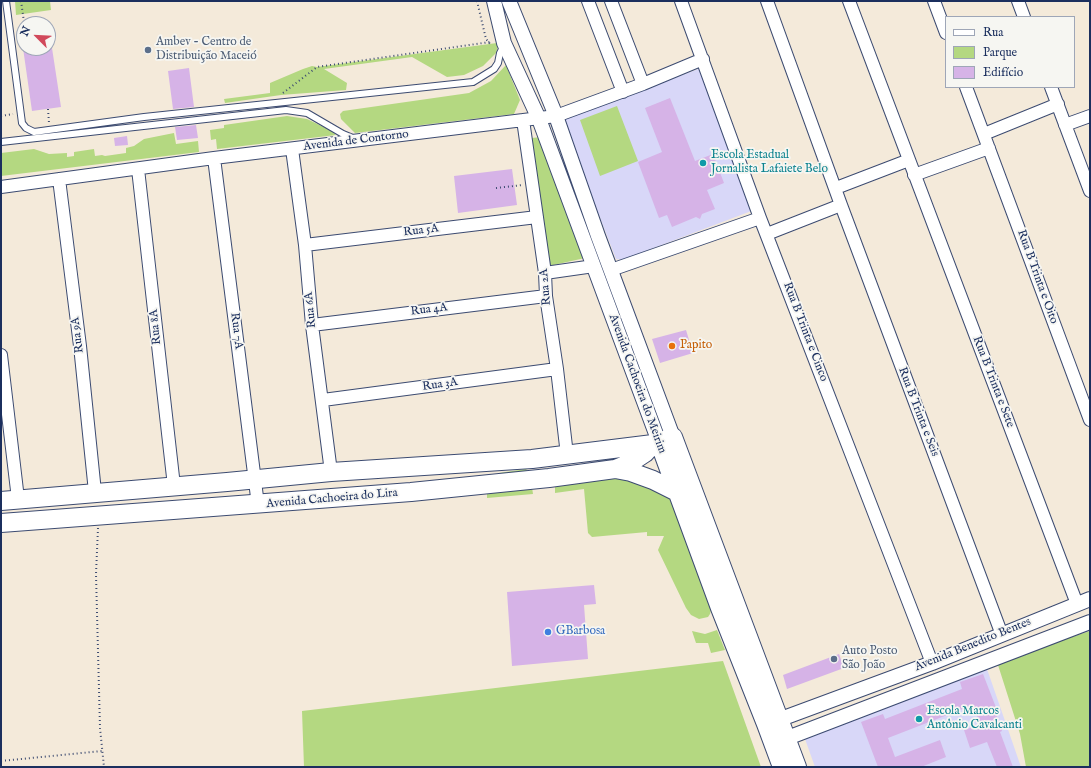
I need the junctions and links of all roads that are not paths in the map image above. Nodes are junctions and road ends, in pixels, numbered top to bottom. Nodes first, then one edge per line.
1 (6, 1) edge
2 (494, 1) edge
3 (509, 1) edge
4 (588, 1) edge
5 (611, 1) edge
6 (681, 1) edge
7 (767, 1) edge
8 (849, 1) edge
9 (934, 1) edge
10 (1018, 1) edge
11 (1024, 16) edge
12 (945, 30) edge
13 (498, 42) junction
14 (703, 59) junction
15 (643, 84) junction
16 (966, 88) edge
17 (1051, 88) edge
18 (623, 92) junction
19 (1058, 104) junction
20 (556, 116) junction
21 (1090, 116) edge
22 (539, 119) junction
23 (523, 120) junction
24 (1066, 125) junction
25 (984, 134) junction
26 (360, 140) junction
27 (1, 142) edge
28 (989, 148) junction
29 (292, 149) junction
30 (214, 158) junction
31 (909, 160) junction
32 (138, 169) junction
33 (914, 175) junction
34 (59, 179) junction
35 (1, 187) edge
36 (836, 188) junction
37 (1090, 191) edge
38 (841, 205) junction
39 (537, 217) junction
40 (760, 218) junction
41 (767, 234) junction
42 (305, 245) junction
43 (594, 266) junction
44 (611, 270) junction
45 (545, 273) junction
46 (546, 296) junction
47 (312, 325) junction
48 (1, 355) edge
49 (557, 369) junction
50 (322, 400) junction
51 (1090, 420) edge
52 (662, 441) junction
53 (619, 448) junction
54 (567, 455) junction
55 (618, 468) junction
56 (331, 472) junction
57 (256, 479) junction
58 (174, 486) junction
59 (95, 492) junction
60 (677, 492) junction
61 (9, 500) edge
62 (258, 504) junction
63 (1, 523) edge
64 (1090, 599) edge
65 (1077, 604) junction
66 (1041, 618) junction
67 (1090, 622) edge
68 (1002, 635) junction
69 (1049, 637) junction
70 (932, 663) junction
71 (773, 722) junction
72 (779, 741) junction
73 (782, 767) edge
74 (797, 767) edge

1 - 13 lane
2 - 13 street, Avenida Cachoeira do Meirim
3 - 20 street, Avenida Cachoeira do Meirim
4 - 18 street
5 - 15 street
6 - 14 street, Rua B Trinta e Cinco
7 - 36 street, Rua B Trinta e Seis
8 - 31 street, Rua B Trinta e Sete
9 - 12 street
10 - 11 street
13 - 22 street, Avenida Cachoeira do Meirim
14 - 15 street, Avenida de Contorno
14 - 40 street, Rua B Trinta e Cinco
15 - 18 street, Avenida de Contorno
16 - 25 street, Rua B Trinta e Oito
17 - 19 street
18 - 20 street, Avenida de Contorno
19 - 24 street
19 - 25 street
20 - 22 street, Avenida de Contorno
20 - 44 street, Avenida Cachoeira do Meirim
21 - 24 street
22 - 23 street, Avenida de Contorno
22 - 43 street, Avenida Cachoeira do Meirim
23 - 26 street, Avenida de Contorno
23 - 39 street, Rua 2A
24 - 37 street
25 - 28 street, Rua B Trinta e Oito
26 - 27 lane
26 - 29 street, Avenida de Contorno
28 - 33 street
28 - 51 street, Rua B Trinta e Oito
29 - 30 street, Avenida de Contorno
29 - 42 street, Rua 6A
30 - 32 street, Avenida de Contorno
30 - 57 street, Rua 7A
31 - 33 street, Rua B Trinta e Sete
31 - 36 street
32 - 34 street, Avenida de Contorno
32 - 58 street, Rua 8A
33 - 65 street, Rua B Trinta e Sete
34 - 35 street, Avenida de Contorno
34 - 59 street, Rua 9A
36 - 38 street, Rua B Trinta e Seis
38 - 41 street
38 - 68 street, Rua B Trinta e Seis
39 - 42 street, Rua 5A
39 - 45 street, Rua 2A
40 - 41 street, Rua B Trinta e Cinco
40 - 44 street
41 - 70 street, Rua B Trinta e Cinco
42 - 47 street, Rua 6A
43 - 45 street
43 - 52 street, Avenida Cachoeira do Meirim
44 - 52 street, Avenida Cachoeira do Meirim
45 - 46 street, Rua 2A
46 - 47 street, Rua 4A
46 - 49 street, Rua 2A
47 - 50 street, Rua 6A
48 - 61 street
49 - 50 street, Rua 3A
49 - 54 street, Rua 2A
50 - 56 street, Rua 6A
52 - 53 main road
52 - 55 main road, Avenida Cachoeira do Lira
52 - 60 main road, Avenida Cachoeira do Meirim
52 - 71 main road, Avenida Cachoeira do Meirim
53 - 54 main road
53 - 55 main road
54 - 56 main road
55 - 60 main road
55 - 62 main road, Avenida Cachoeira do Lira
56 - 57 main road
57 - 58 main road
57 - 62 street, Rua 7A
58 - 59 main road
59 - 61 main road
60 - 71 main road, Avenida Cachoeira do Meirim
62 - 63 main road, Avenida Cachoeira do Lira
64 - 65 street, Avenida Benedito Bentes
65 - 66 street, Avenida Benedito Bentes
66 - 68 street, Avenida Benedito Bentes
66 - 69 street
67 - 69 street, Avenida Benedito Bentes
68 - 70 street, Avenida Benedito Bentes
69 - 72 street, Avenida Benedito Bentes
70 - 71 street, Avenida Benedito Bentes
71 - 72 main road, Avenida Cachoeira do Meirim
72 - 73 main road, Avenida Cachoeira do Meirim
72 - 74 main road, Avenida Cachoeira do Meirim

